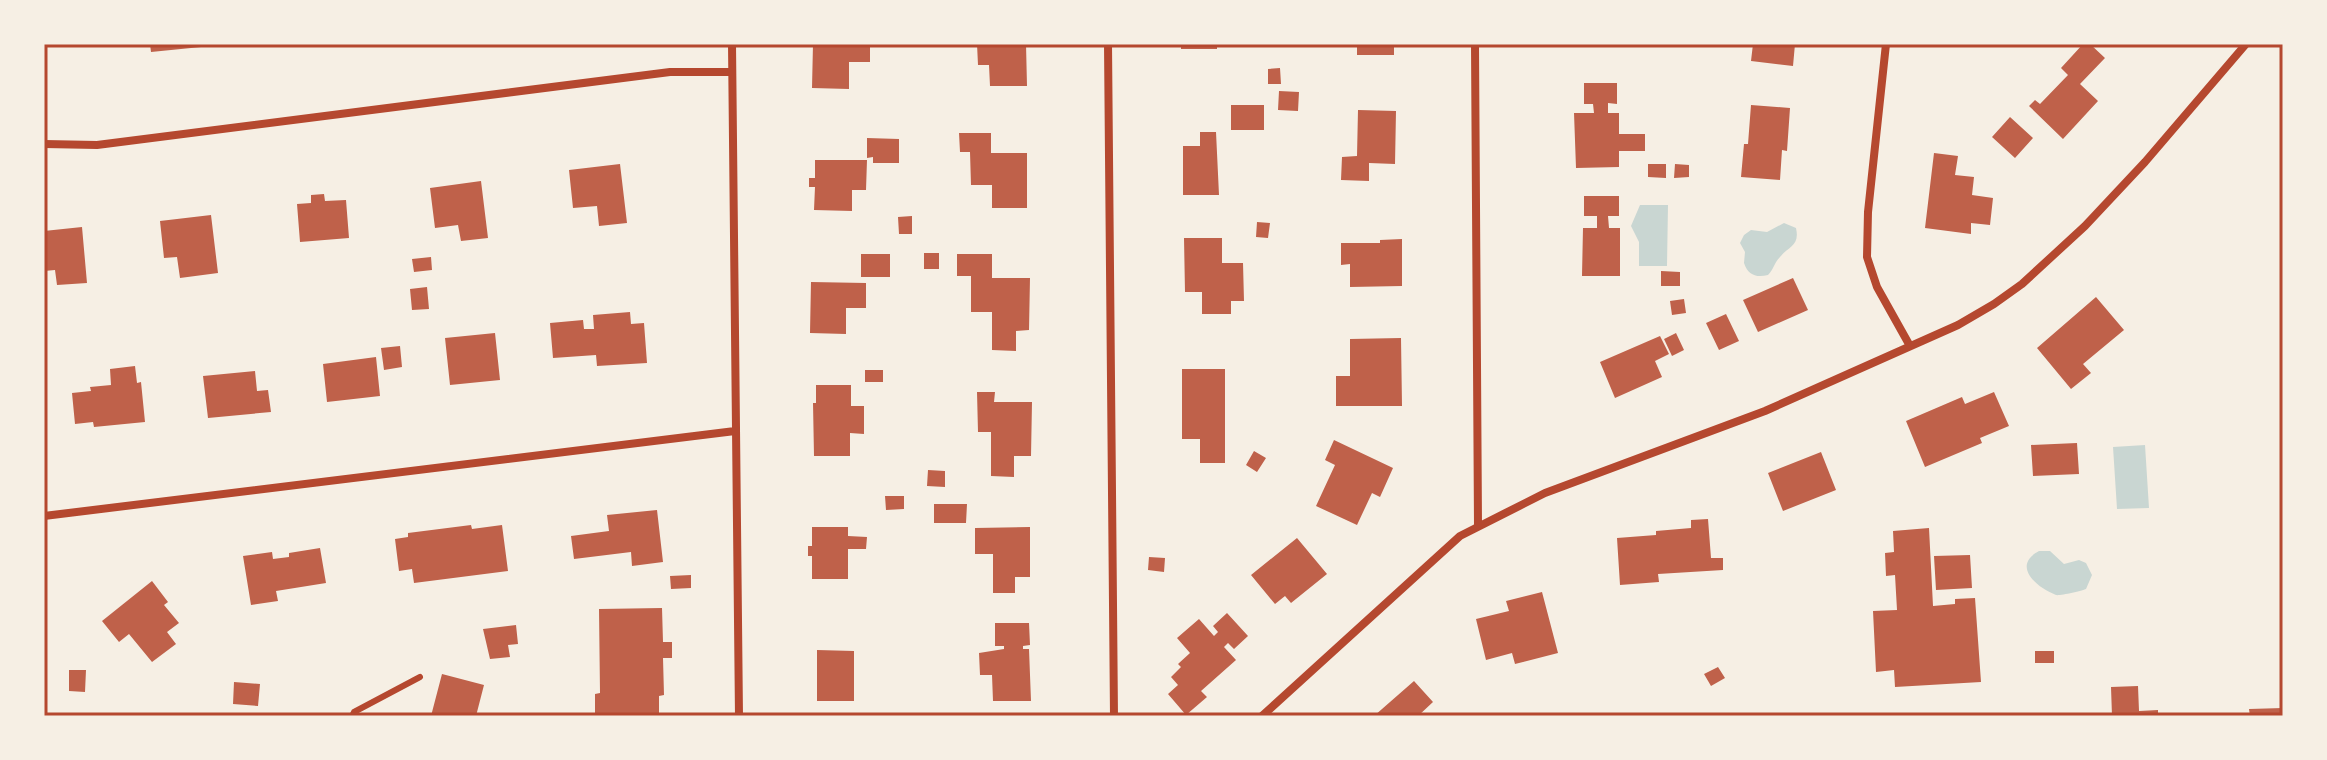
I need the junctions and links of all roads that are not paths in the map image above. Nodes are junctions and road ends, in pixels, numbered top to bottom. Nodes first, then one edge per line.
1 (732, 44) edge
2 (1108, 44) edge
3 (1475, 44) edge
4 (1886, 44) edge
5 (2246, 44) edge
6 (732, 72) junction
7 (44, 144) edge
8 (1910, 346) junction
9 (735, 431) junction
10 (44, 516) edge
11 (1478, 526) junction
12 (420, 677) dead end
13 (352, 716) edge
14 (739, 716) edge
15 (1114, 716) edge
16 (1262, 716) edge

1 - 6 street
2 - 15 street
3 - 11 street
4 - 8 street
5 - 8 street
6 - 7 street
6 - 9 street
8 - 11 street
9 - 10 street
9 - 14 street
11 - 16 street
12 - 13 lane

